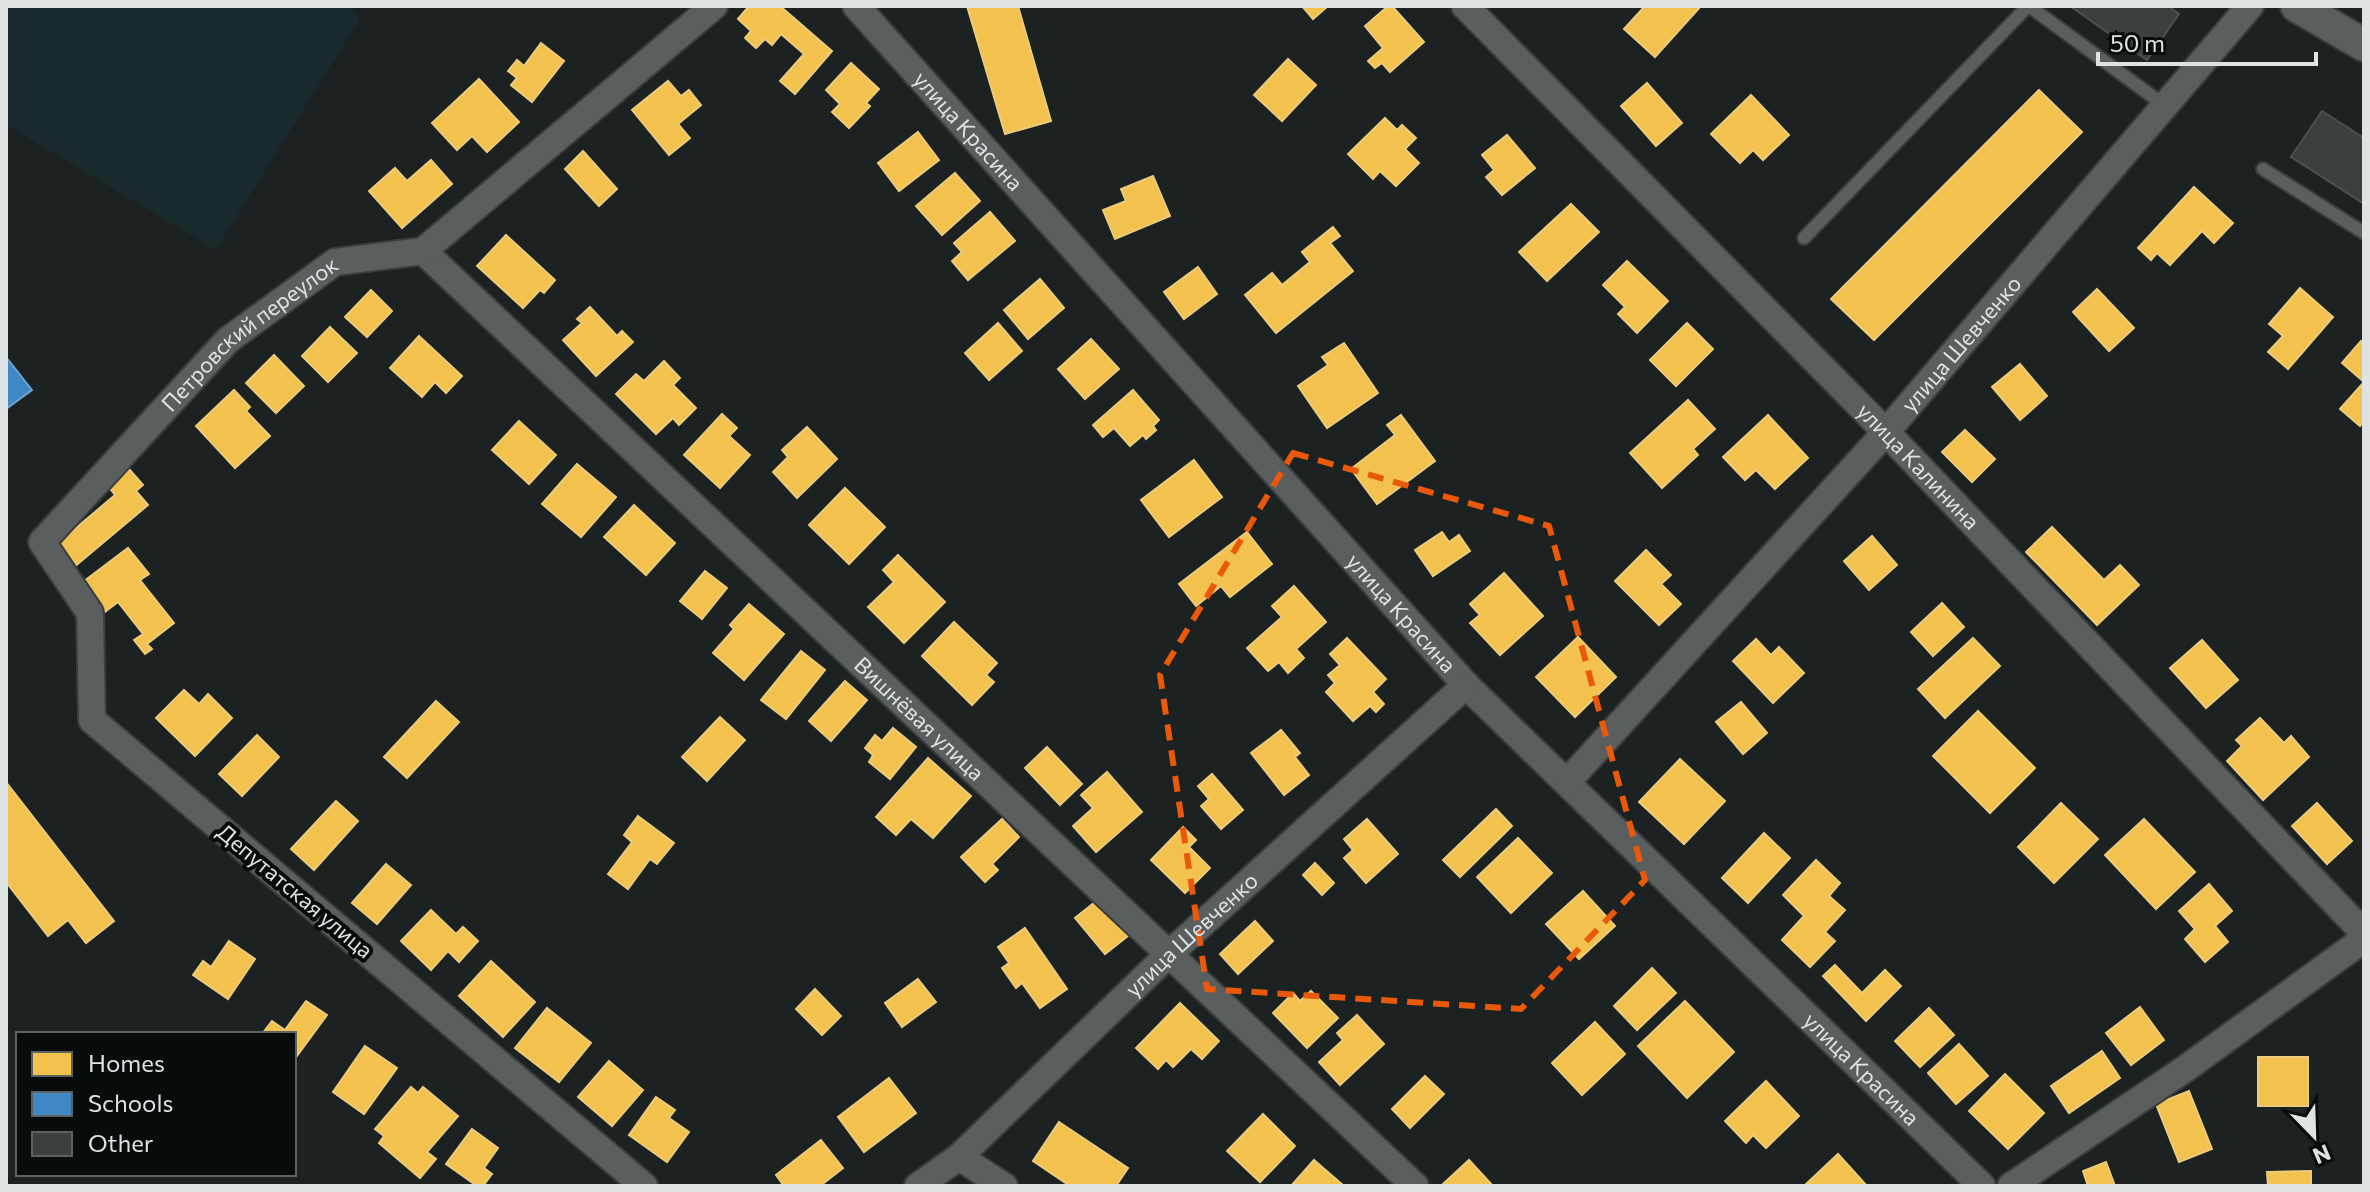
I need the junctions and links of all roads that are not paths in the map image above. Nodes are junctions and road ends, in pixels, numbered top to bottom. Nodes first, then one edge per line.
1 (714, 6) edge
2 (856, 6) edge
3 (1465, 6) edge
4 (2029, 6) edge
5 (2250, 6) edge
6 (2297, 6) edge
7 (2364, 45) edge
8 (2164, 105) junction
9 (2263, 169) dead end
10 (2364, 233) edge
11 (1804, 238) dead end
12 (423, 251) junction
13 (1886, 432) junction
14 (42, 542) joint
15 (1466, 685) junction
16 (1568, 781) junction
17 (2364, 933) edge
18 (2364, 939) edge
19 (1169, 954) junction
20 (959, 1157) junction
21 (644, 1186) edge
22 (918, 1186) edge
23 (1004, 1186) edge
24 (1415, 1186) edge
25 (1982, 1186) edge
26 (2011, 1186) edge

1 - 12 street
2 - 15 street, улица Красина
3 - 13 street, улица Калинина
4 - 8 lane
4 - 11 lane
5 - 8 street, улица Шевченко
6 - 7 street
8 - 13 street, улица Шевченко
9 - 10 lane
12 - 14 street, Петровский переулок
12 - 19 street, Вишнёвая улица
13 - 16 street, улица Шевченко
13 - 17 street, улица Калинина
14 - 21 street, Депутатская улица
15 - 16 street, улица Красина
15 - 19 street, улица Шевченко
16 - 25 street, улица Красина
18 - 26 street
19 - 20 street, улица Шевченко
19 - 24 street, Вишнёвая улица
20 - 22 street, улица Шевченко
20 - 23 street

